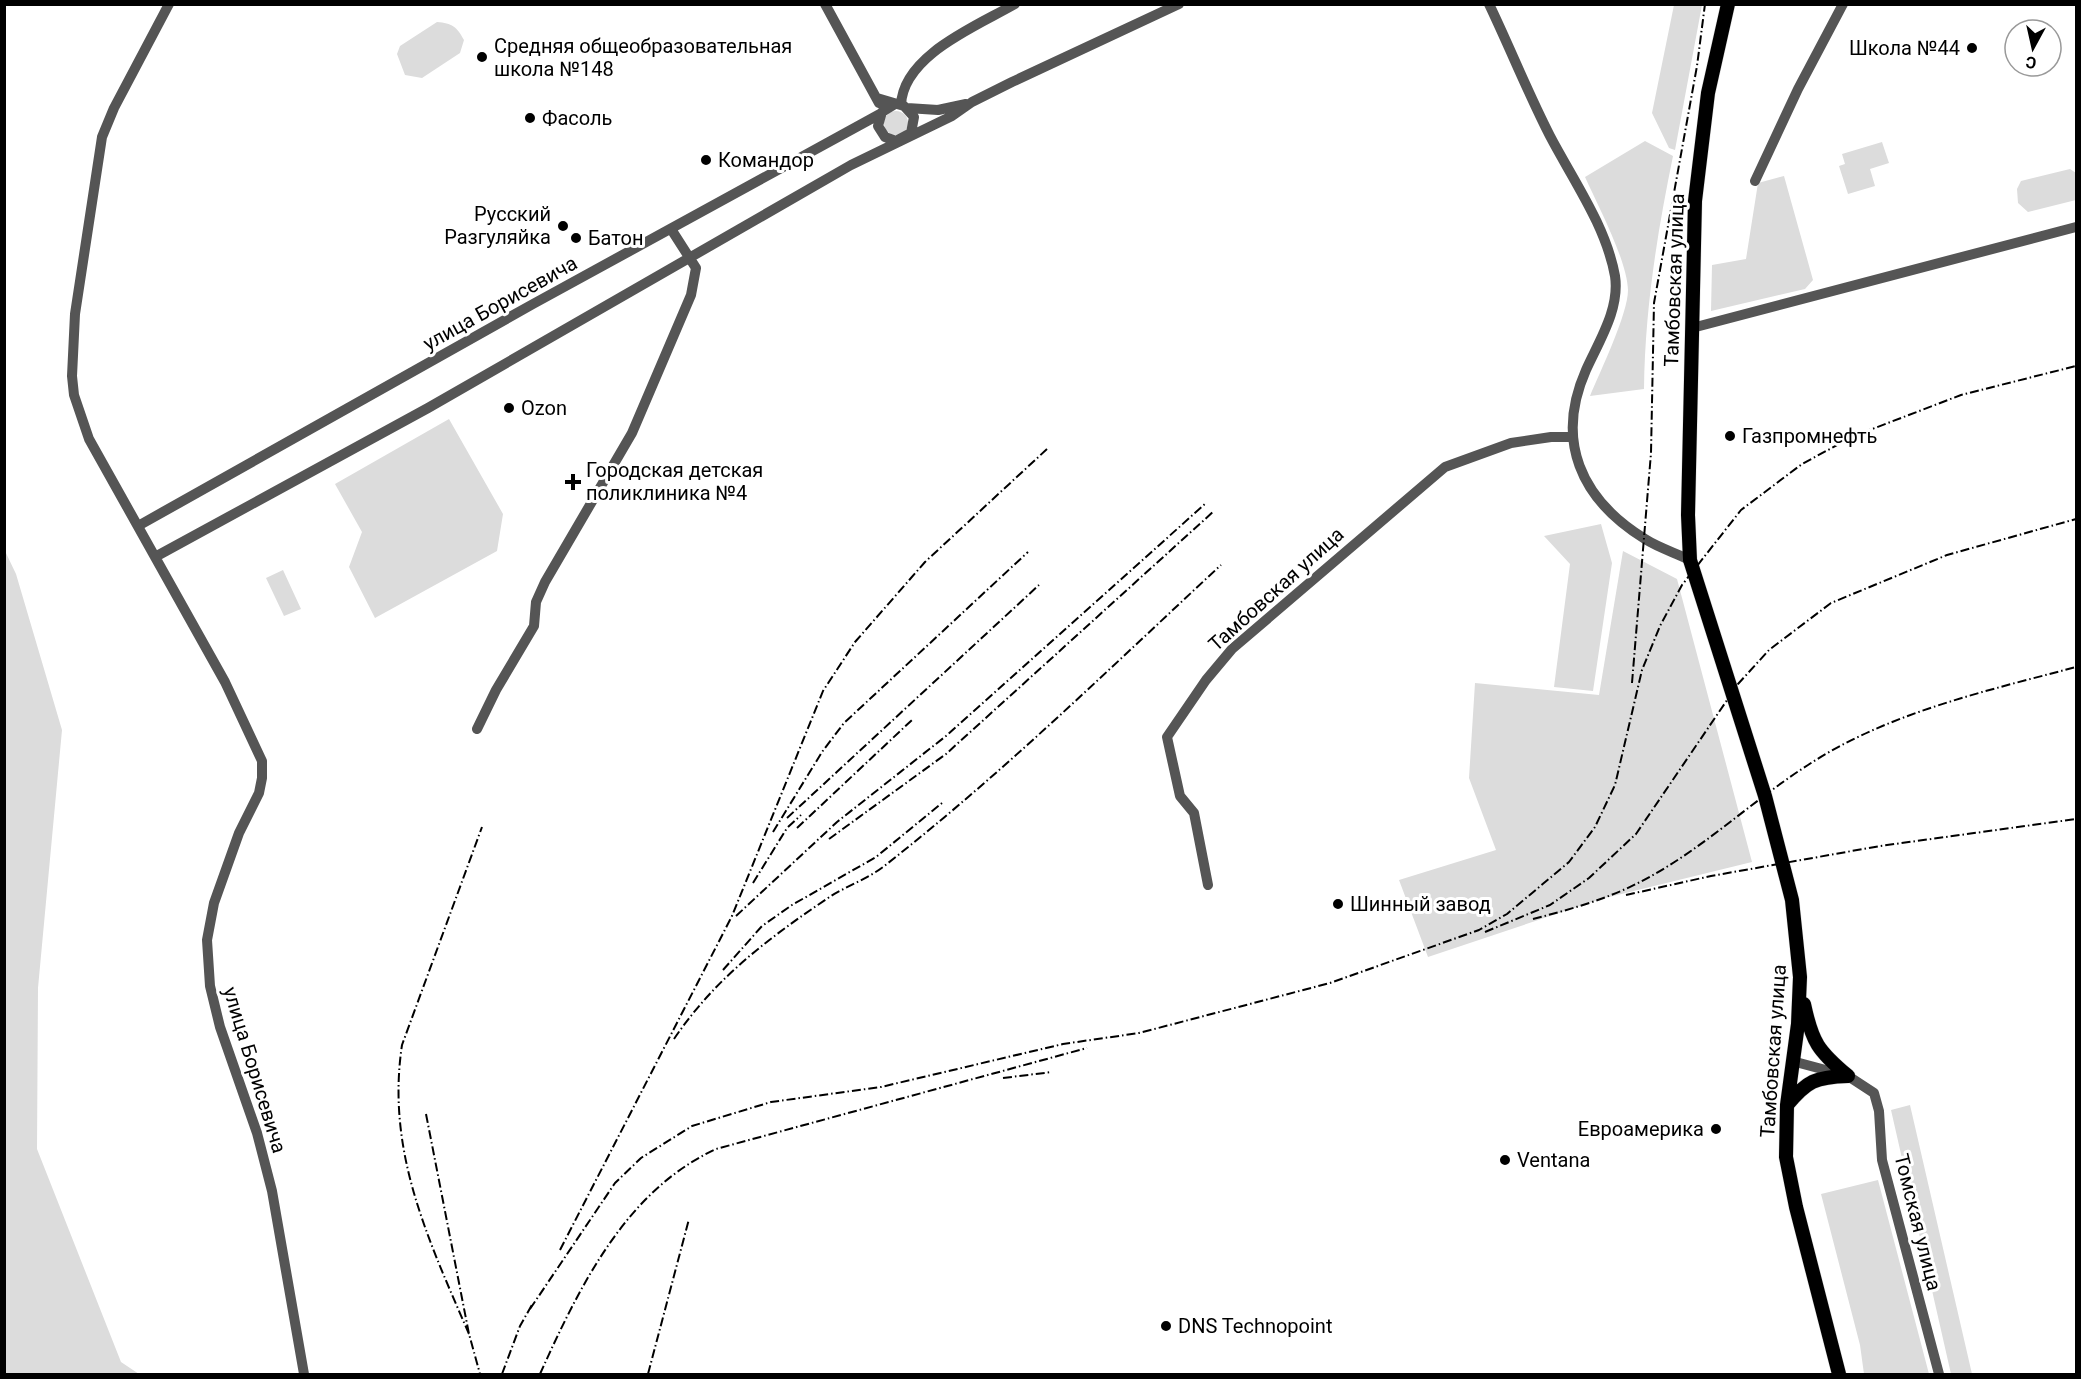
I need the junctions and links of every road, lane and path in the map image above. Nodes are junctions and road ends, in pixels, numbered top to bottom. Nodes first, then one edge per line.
1 (168, 4) edge
2 (825, 4) edge
3 (1015, 4) edge
4 (1179, 4) edge
5 (1489, 4) edge
6 (1728, 4) edge
7 (1843, 4) edge
8 (877, 98) junction
9 (972, 102) junction
10 (901, 106) junction
11 (881, 113) junction
12 (902, 140) junction
13 (1755, 181) dead end
14 (2076, 227) edge
15 (671, 229) junction
16 (689, 257) junction
17 (1692, 328) junction
18 (1572, 437) junction
19 (138, 526) junction
20 (155, 557) junction
21 (1690, 560) junction
22 (477, 729) dead end
23 (1208, 885) dead end
24 (1800, 977) junction
25 (1792, 1061) junction
26 (1848, 1076) junction
27 (1787, 1105) junction
28 (303, 1374) edge
29 (1839, 1374) edge
30 (1939, 1374) edge

1 - 19 street, улица Борисевича
2 - 8 street
3 - 10 street
4 - 9 street
5 - 18 street
6 - 17 main road, Тамбовская улица
7 - 13 street
8 - 10 street
8 - 11 street
9 - 10 street
9 - 12 street
10 - 11 street
10 - 12 street
11 - 12 street
11 - 15 street, улица Борисевича
12 - 16 street
14 - 17 street
15 - 16 street
15 - 19 street, улица Борисевича
16 - 20 street
16 - 22 street
17 - 21 main road, Тамбовская улица
18 - 21 street
18 - 23 street, Тамбовская улица
19 - 20 street, улица Борисевича
20 - 28 street, улица Борисевича
21 - 24 main road, Тамбовская улица
24 - 25 main road, Тамбовская улица
24 - 26 main road
25 - 26 street, Томская улица
25 - 27 main road, Тамбовская улица
26 - 27 main road
26 - 30 street, Томская улица
27 - 29 main road, Тамбовская улица

